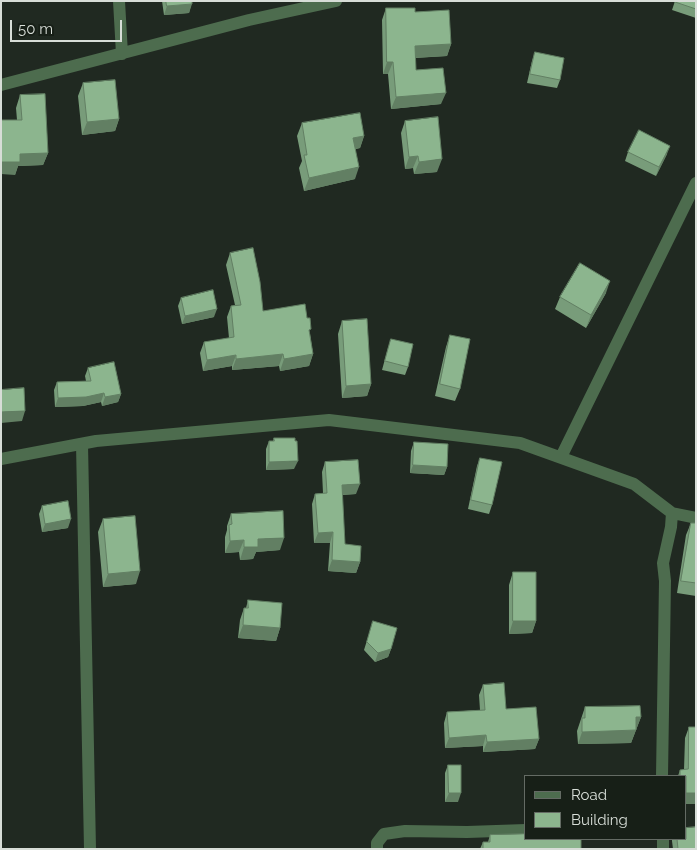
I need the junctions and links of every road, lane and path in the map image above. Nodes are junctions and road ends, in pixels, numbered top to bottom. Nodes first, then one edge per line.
1 (119, 1) edge
2 (336, 1) edge
3 (122, 54) junction
4 (1, 86) edge
5 (696, 183) edge
6 (82, 444) junction
7 (561, 457) junction
8 (1, 459) edge
9 (672, 513) junction
10 (696, 518) edge
11 (662, 775) edge
12 (524, 830) edge
13 (90, 849) edge
14 (377, 849) edge

1 - 3 street
2 - 3 street
3 - 4 street
5 - 7 street
6 - 7 street
6 - 8 street
6 - 13 street
7 - 9 street
9 - 10 street
9 - 11 street
12 - 14 street

